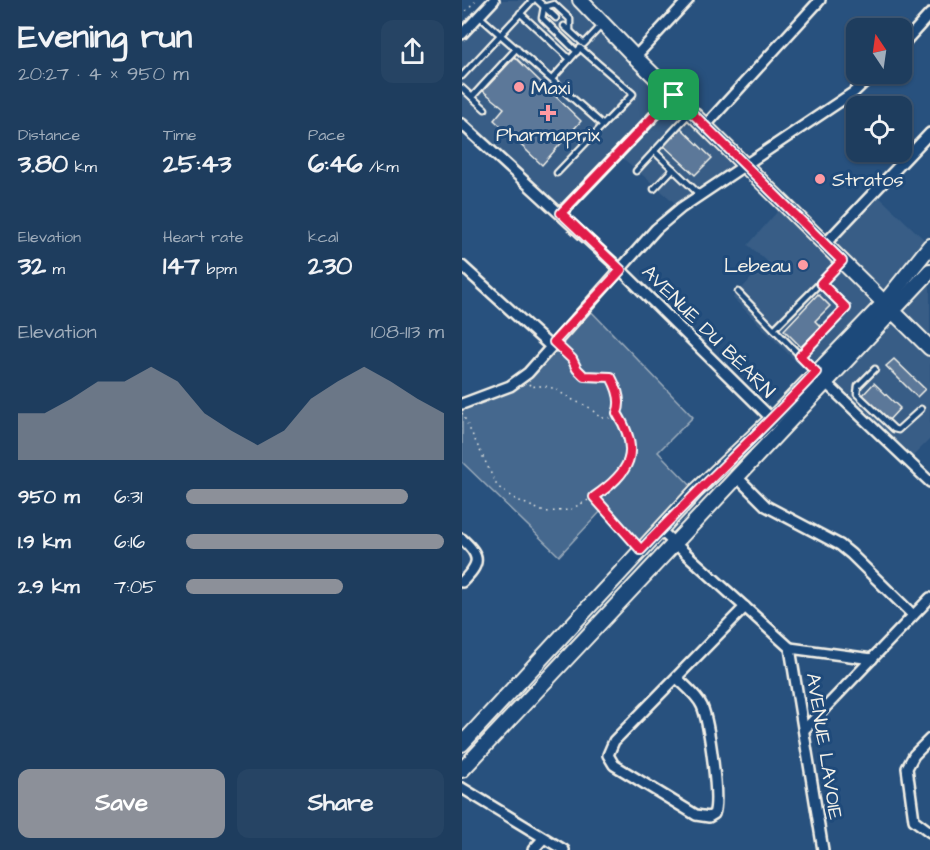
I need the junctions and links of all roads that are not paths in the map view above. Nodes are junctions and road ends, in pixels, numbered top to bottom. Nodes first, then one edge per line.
1 (494, 0) edge
2 (535, 0) edge
3 (580, 0) edge
4 (688, 0) edge
5 (820, 0) edge
6 (544, 7) junction
7 (520, 13) junction
8 (930, 14) edge
9 (479, 15) junction
10 (556, 18) dead end
11 (603, 24) junction
12 (564, 26) dead end
13 (570, 31) junction
14 (462, 34) edge
15 (501, 34) junction
16 (912, 34) edge
17 (517, 48) junction
18 (581, 48) junction
19 (635, 57) junction
20 (570, 59) junction
21 (462, 76) edge
22 (552, 79) junction
23 (862, 84) edge
24 (462, 88) edge
25 (674, 95) junction
26 (472, 97) junction
27 (485, 109) dead end
28 (691, 112) junction
29 (462, 124) edge
30 (603, 125) junction
31 (705, 126) junction
32 (930, 133) edge
33 (654, 151) junction
34 (745, 165) junction
35 (673, 169) junction
36 (636, 171) dead end
37 (557, 173) dead end
38 (654, 189) dead end
39 (700, 195) junction
40 (561, 213) junction
41 (825, 244) junction
42 (930, 246) edge
43 (842, 261) junction
44 (462, 266) edge
45 (621, 270) junction
46 (930, 271) edge
47 (821, 283) junction
48 (738, 292) dead end
49 (889, 306) junction
50 (774, 329) junction
51 (552, 344) junction
52 (930, 348) edge
53 (800, 356) junction
54 (875, 369) dead end
55 (821, 377) junction
56 (462, 404) edge
57 (921, 409) dead end
58 (772, 418) junction
59 (736, 476) junction
60 (930, 482) edge
61 (660, 530) junction
62 (462, 539) edge
63 (674, 543) junction
64 (462, 582) edge
65 (930, 598) edge
66 (745, 607) junction
67 (913, 615) junction
68 (790, 648) junction
69 (872, 659) junction
70 (677, 678) junction
71 (804, 730) junction
72 (930, 739) edge
73 (462, 744) edge
74 (462, 770) edge
75 (462, 788) edge
76 (930, 832) edge
77 (543, 839) junction
78 (533, 850) edge
79 (564, 850) edge
80 (823, 850) edge

1 - 9 street
2 - 6 lane
2 - 7 lane
3 - 11 street
4 - 19 street
5 - 31 street
6 - 10 lane
6 - 13 lane
6 - 18 lane
7 - 15 lane
7 - 20 lane
8 - 16 street
9 - 14 street
9 - 15 lane
11 - 18 lane
11 - 19 street
12 - 13 lane
13 - 18 lane
15 - 17 lane
15 - 21 lane
17 - 22 lane
17 - 26 lane
18 - 20 lane
18 - 30 lane
19 - 25 street
20 - 22 lane
22 - 30 lane
23 - 34 street
24 - 26 lane
25 - 28 street
25 - 40 street
26 - 27 lane
28 - 31 street
28 - 33 lane
29 - 40 street, AVENUE DU BÉARN
30 - 37 lane
31 - 34 street
32 - 41 street
33 - 35 lane
33 - 36 lane
34 - 39 street
34 - 41 street
35 - 38 lane
35 - 39 lane
39 - 45 street
40 - 45 street, AVENUE DU BÉARN
41 - 43 street
42 - 49 street
43 - 47 lane
43 - 49 street
44 - 51 street
45 - 51 street
45 - 58 street, AVENUE DU BÉARN
46 - 49 street
47 - 50 lane
47 - 53 lane
48 - 50 lane
49 - 52 street
49 - 55 street
50 - 53 lane
51 - 56 street
53 - 55 lane
54 - 57 lane
55 - 58 street
55 - 59 street
55 - 60 street
58 - 61 street
59 - 63 street
59 - 67 street
61 - 63 street
61 - 73 street
62 - 64 street
63 - 66 street
63 - 74 street
65 - 67 street
66 - 68 street
66 - 70 street
67 - 69 street
68 - 69 street, AVENUE LAVOIE
68 - 71 street, AVENUE LAVOIE
69 - 71 street
70 - 70 street
71 - 80 street, AVENUE LAVOIE
72 - 76 street
75 - 77 street
77 - 78 street
77 - 79 street

